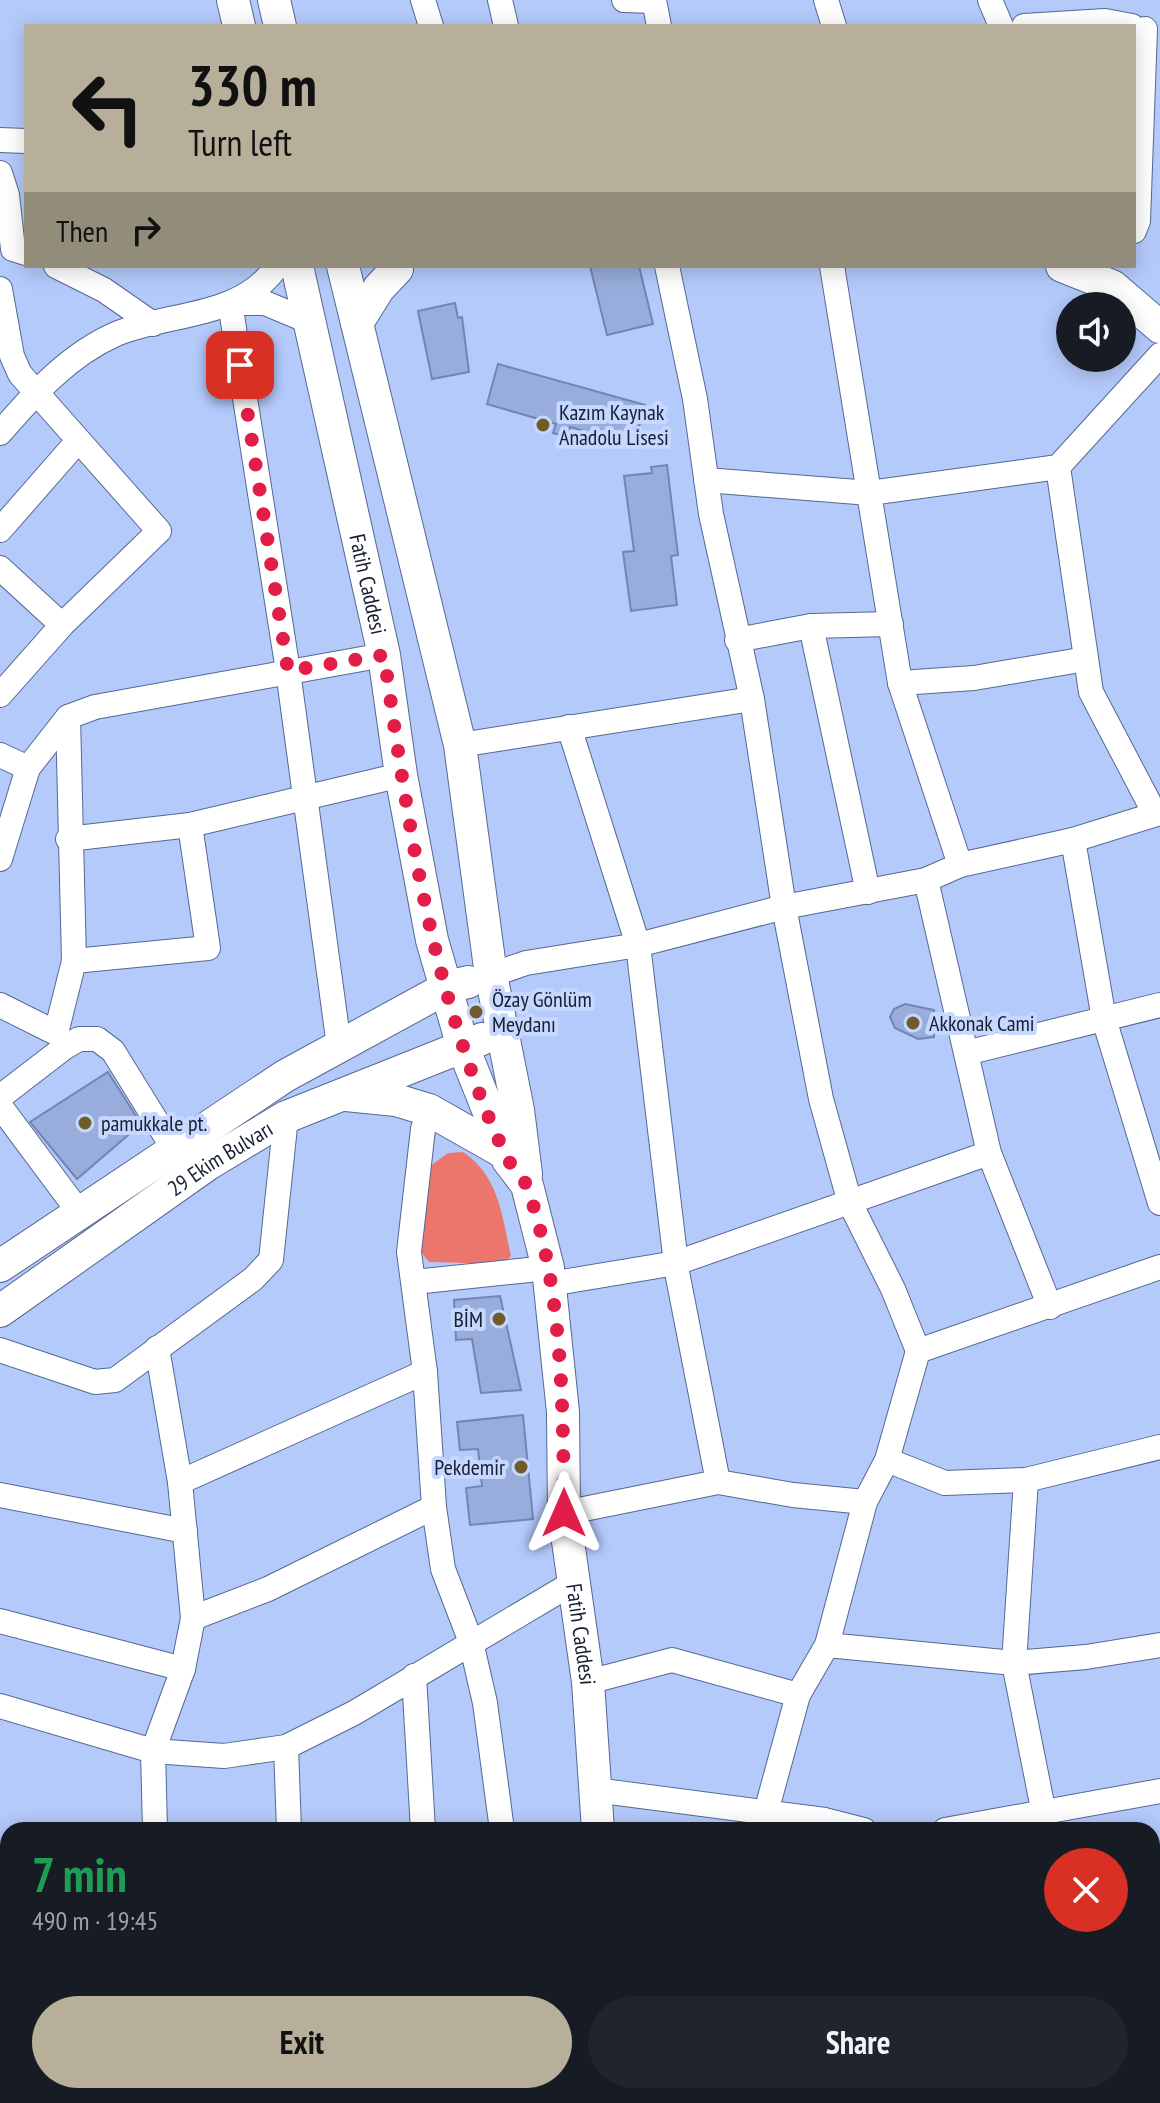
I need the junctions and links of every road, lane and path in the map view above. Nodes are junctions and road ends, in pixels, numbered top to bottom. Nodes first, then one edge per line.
1 (233, 0) edge
2 (274, 0) edge
3 (423, 0) edge
4 (500, 0) edge
5 (624, 0) edge
6 (654, 0) edge
7 (826, 0) edge
8 (990, 0) edge
9 (1104, 11) edge
10 (239, 24) edge
11 (280, 24) edge
12 (430, 24) edge
13 (506, 24) edge
14 (659, 24) edge
15 (833, 24) edge
16 (1000, 24) edge
17 (1035, 24) edge
18 (1134, 24) edge
19 (1143, 28) edge
20 (0, 140) edge
21 (24, 141) edge
22 (0, 173) edge
23 (1136, 226) edge
24 (13, 252) edge
25 (60, 268) edge
26 (275, 268) edge
27 (297, 268) edge
28 (325, 268) edge
29 (390, 268) edge
30 (395, 268) edge
31 (667, 268) edge
32 (832, 268) edge
33 (1073, 268) edge
34 (345, 275) edge
35 (1116, 276) edge
36 (0, 289) edge
37 (230, 303) junction
38 (308, 321) junction
39 (357, 323) junction
40 (153, 324) junction
41 (1160, 327) edge
42 (1160, 355) edge
43 (319, 366) junction
44 (35, 392) junction
45 (0, 433) edge
46 (77, 442) junction
47 (1058, 467) junction
48 (706, 480) junction
49 (870, 493) junction
50 (0, 530) edge
51 (0, 568) edge
52 (891, 624) junction
53 (62, 625) junction
54 (811, 626) junction
55 (737, 640) junction
56 (384, 655) junction
57 (1086, 659) junction
58 (288, 671) junction
59 (5, 678) edge
60 (900, 683) junction
61 (752, 699) junction
62 (68, 717) junction
63 (569, 727) junction
64 (460, 745) junction
65 (0, 755) edge
66 (28, 768) junction
67 (401, 775) junction
68 (303, 798) junction
69 (1158, 814) edge
70 (190, 825) junction
71 (68, 839) junction
72 (1073, 840) junction
73 (1, 851) edge
74 (960, 865) junction
75 (926, 880) junction
76 (868, 892) junction
77 (784, 907) junction
78 (638, 945) junction
79 (74, 961) junction
80 (491, 975) junction
81 (448, 987) junction
82 (0, 1005) edge
83 (1160, 1005) edge
84 (1104, 1019) junction
85 (501, 1032) junction
86 (61, 1040) junction
87 (339, 1046) junction
88 (463, 1047) junction
89 (966, 1053) junction
90 (339, 1094) junction
91 (0, 1097) edge
92 (0, 1106) edge
93 (429, 1110) junction
94 (286, 1117) junction
95 (173, 1148) junction
96 (505, 1153) junction
97 (989, 1153) junction
98 (527, 1185) junction
99 (850, 1203) junction
100 (1160, 1203) edge
101 (79, 1212) junction
102 (676, 1263) junction
103 (0, 1266) edge
104 (1160, 1267) edge
105 (549, 1276) junction
106 (414, 1282) junction
107 (1050, 1307) junction
108 (0, 1311) edge
109 (157, 1348) junction
110 (0, 1350) edge
111 (918, 1351) junction
112 (425, 1372) junction
113 (1160, 1447) edge
114 (887, 1460) junction
115 (1026, 1480) junction
116 (180, 1482) junction
117 (718, 1482) junction
118 (0, 1495) edge
119 (865, 1502) junction
120 (434, 1507) junction
121 (564, 1513) junction
122 (185, 1531) junction
123 (571, 1584) junction
124 (193, 1618) junction
125 (0, 1621) edge
126 (471, 1642) junction
127 (827, 1645) junction
128 (1160, 1645) edge
129 (1014, 1663) junction
130 (183, 1669) junction
131 (414, 1676) junction
132 (588, 1682) junction
133 (798, 1695) junction
134 (0, 1706) edge
135 (286, 1747) junction
136 (153, 1751) junction
137 (595, 1790) junction
138 (1160, 1791) edge
139 (766, 1812) junction
140 (1058, 1818) edge
141 (155, 1822) edge
142 (289, 1822) edge
143 (423, 1822) edge
144 (501, 1822) edge
145 (597, 1822) edge
146 (811, 1822) edge
147 (980, 1822) edge

1 - 10 main road
2 - 11 main road
3 - 12 street
4 - 13 street
5 - 6 street
6 - 14 street
7 - 15 street
8 - 16 street
9 - 17 street
9 - 18 street
19 - 23 street
20 - 21 street
22 - 24 street
25 - 40 street
26 - 37 street
27 - 38 main road, Fatih Caddesi
28 - 34 main road
29 - 34 main road
30 - 39 main road
31 - 48 street
32 - 49 street
33 - 35 main road
34 - 39 main road
34 - 43 main road
35 - 41 main road
36 - 44 street
37 - 38 street
37 - 40 street
37 - 58 street
38 - 43 main road, Fatih Caddesi
39 - 64 main road
40 - 44 street
42 - 47 street
43 - 56 main road, Fatih Caddesi
44 - 45 street
44 - 46 street
46 - 50 street
46 - 53 street
47 - 49 street
47 - 57 street
48 - 49 street
48 - 55 street
49 - 52 street
51 - 53 street
52 - 54 street
52 - 60 street
53 - 59 street
54 - 55 street
54 - 76 street
55 - 61 street
56 - 58 street
56 - 67 main road, Fatih Caddesi
57 - 60 street
57 - 69 street
58 - 62 street
58 - 68 street
60 - 74 street
61 - 63 street
61 - 77 street
62 - 66 street
62 - 71 street
63 - 64 street
63 - 78 street
64 - 80 main road
65 - 66 street
66 - 73 street
67 - 68 street
67 - 81 main road, Fatih Caddesi
68 - 70 street
68 - 87 street
69 - 72 street
70 - 71 street
70 - 79 street
71 - 79 street
72 - 74 street
72 - 84 street
74 - 75 street
75 - 76 street
75 - 89 street
76 - 77 street
77 - 78 street
77 - 99 street
78 - 80 street
78 - 102 street
79 - 86 street
80 - 81 main road, 29 Ekim Bulvarı
80 - 85 main road
81 - 87 main road, 29 Ekim Bulvarı
81 - 88 main road, Fatih Caddesi
82 - 86 street
83 - 84 street
84 - 89 street
84 - 100 street
85 - 88 main road, 29 Ekim Bulvarı
85 - 98 main road
86 - 91 street
86 - 95 street
87 - 95 main road, 29 Ekim Bulvarı
88 - 90 main road, 29 Ekim Bulvarı
88 - 96 main road, Fatih Caddesi
89 - 97 street
90 - 93 main road
90 - 94 main road, 29 Ekim Bulvarı
92 - 101 street
93 - 96 main road
93 - 106 street
94 - 108 main road, 29 Ekim Bulvarı
94 - 109 street
95 - 101 main road, 29 Ekim Bulvarı
96 - 98 main road, Fatih Caddesi
97 - 99 street
97 - 107 street
98 - 105 main road, Fatih Caddesi
99 - 102 street
99 - 111 street
101 - 103 main road, 29 Ekim Bulvarı
102 - 105 street
102 - 117 street
104 - 107 street
105 - 106 street
105 - 121 main road, Fatih Caddesi
106 - 112 street
107 - 111 street
109 - 110 street
109 - 116 street
111 - 114 street
112 - 116 street
112 - 120 street
113 - 115 street
114 - 115 street
114 - 119 street
115 - 129 street
116 - 122 street
117 - 119 street
117 - 121 street
118 - 122 street
119 - 127 street
120 - 124 street
120 - 126 street
121 - 123 main road, Fatih Caddesi
122 - 124 street
123 - 126 street
123 - 132 main road, Fatih Caddesi
124 - 130 street
125 - 130 street
126 - 131 street
126 - 144 street
127 - 129 street
127 - 133 street
128 - 129 street
129 - 140 street
130 - 136 street
131 - 135 street
131 - 143 street
132 - 133 street
132 - 137 main road, Fatih Caddesi
133 - 139 street
134 - 136 street
135 - 136 street
135 - 142 street
136 - 141 street
137 - 139 street
137 - 145 main road, Fatih Caddesi
138 - 140 street
139 - 146 street
140 - 147 street

